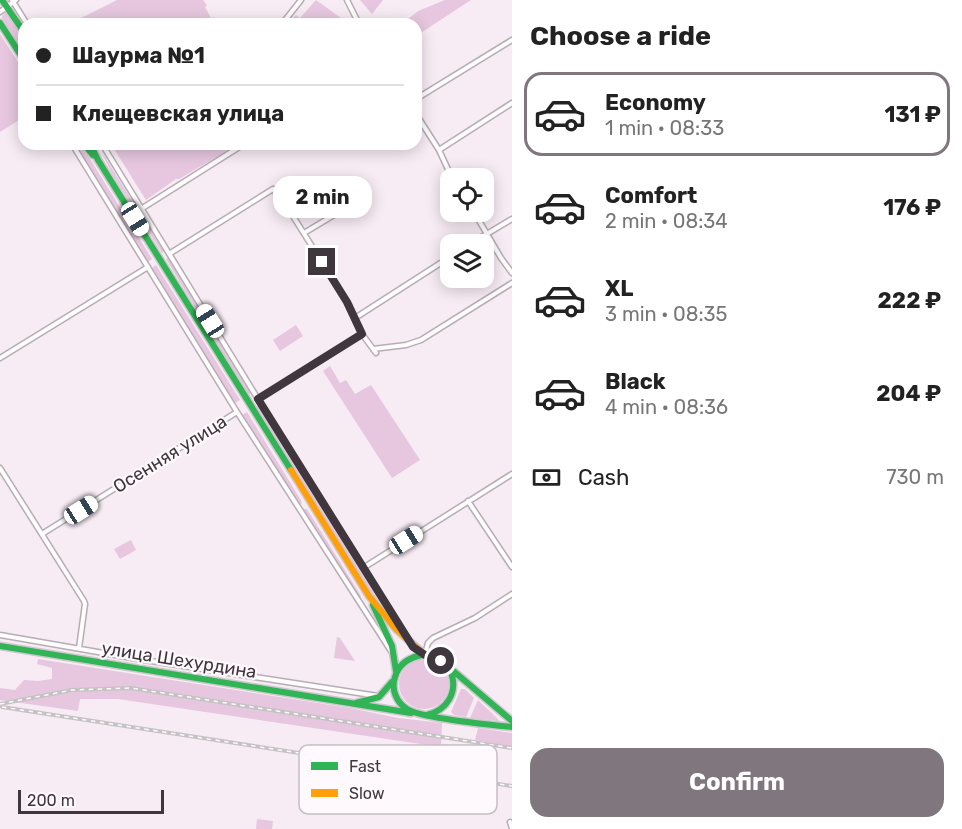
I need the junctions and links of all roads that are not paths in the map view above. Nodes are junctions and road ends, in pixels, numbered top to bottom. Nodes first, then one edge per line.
1 (2, 0) edge
2 (302, 0) edge
3 (347, 0) edge
4 (12, 2) edge
5 (0, 12) edge
6 (18, 18) edge
7 (23, 18) edge
8 (287, 18) edge
9 (356, 18) edge
10 (0, 23) edge
11 (512, 39) edge
12 (18, 51) edge
13 (422, 95) edge
14 (512, 103) edge
15 (422, 123) edge
16 (76, 150) edge
17 (89, 150) edge
18 (93, 150) edge
19 (106, 150) edge
20 (234, 150) edge
21 (439, 150) junction
22 (98, 160) junction
23 (447, 168) edge
24 (354, 203) dead end
25 (141, 209) junction
26 (512, 219) edge
27 (480, 222) edge
28 (304, 233) junction
29 (487, 233) junction
30 (169, 254) junction
31 (440, 263) edge
32 (147, 267) junction
33 (512, 273) edge
34 (512, 283) edge
35 (355, 318) junction
36 (362, 334) junction
37 (0, 358) edge
38 (258, 399) junction
39 (237, 412) junction
40 (0, 468) edge
41 (512, 474) edge
42 (468, 501) junction
43 (42, 534) junction
44 (512, 567) edge
45 (363, 568) junction
46 (512, 594) edge
47 (369, 596) junction
48 (0, 635) edge
49 (0, 646) edge
50 (413, 647) junction
51 (79, 648) junction
52 (425, 655) junction
53 (394, 656) junction
54 (449, 668) junction
55 (396, 672) junction
56 (394, 680) junction
57 (379, 697) junction
58 (352, 704) junction
59 (411, 713) junction
60 (427, 716) junction
61 (512, 721) edge
62 (512, 727) edge
63 (510, 822) dead end
64 (512, 828) edge

1 - 4 main road
2 - 8 street
3 - 9 street
4 - 5 street
4 - 6 main road
4 - 7 street
10 - 12 main road
11 - 13 street
14 - 21 street
15 - 21 street
16 - 32 street
17 - 22 main road
18 - 22 main road
19 - 25 street
20 - 25 street
21 - 23 street
22 - 47 main road
24 - 28 street
25 - 30 street
26 - 29 street
27 - 29 street
28 - 30 street
28 - 35 street
29 - 33 street
30 - 38 street
31 - 35 street
32 - 37 street
32 - 39 street
34 - 36 street
35 - 36 street
36 - 38 street
38 - 45 street
39 - 43 street, Осенняя улица
39 - 53 street
40 - 43 street
41 - 42 street
42 - 44 street
42 - 45 street
43 - 51 street
45 - 50 street
46 - 52 street
47 - 50 main road
47 - 53 main road
48 - 51 street
49 - 58 main road, улица Шехурдина
50 - 52 main road
51 - 57 street
52 - 54 main road
52 - 55 main road
53 - 55 main road
54 - 60 main road
54 - 61 main road
55 - 56 main road
56 - 57 main road
56 - 59 main road
57 - 58 main road, улица Шехурдина
58 - 59 main road, улица Шехурдина
59 - 60 main road
60 - 62 main road
63 - 64 street

